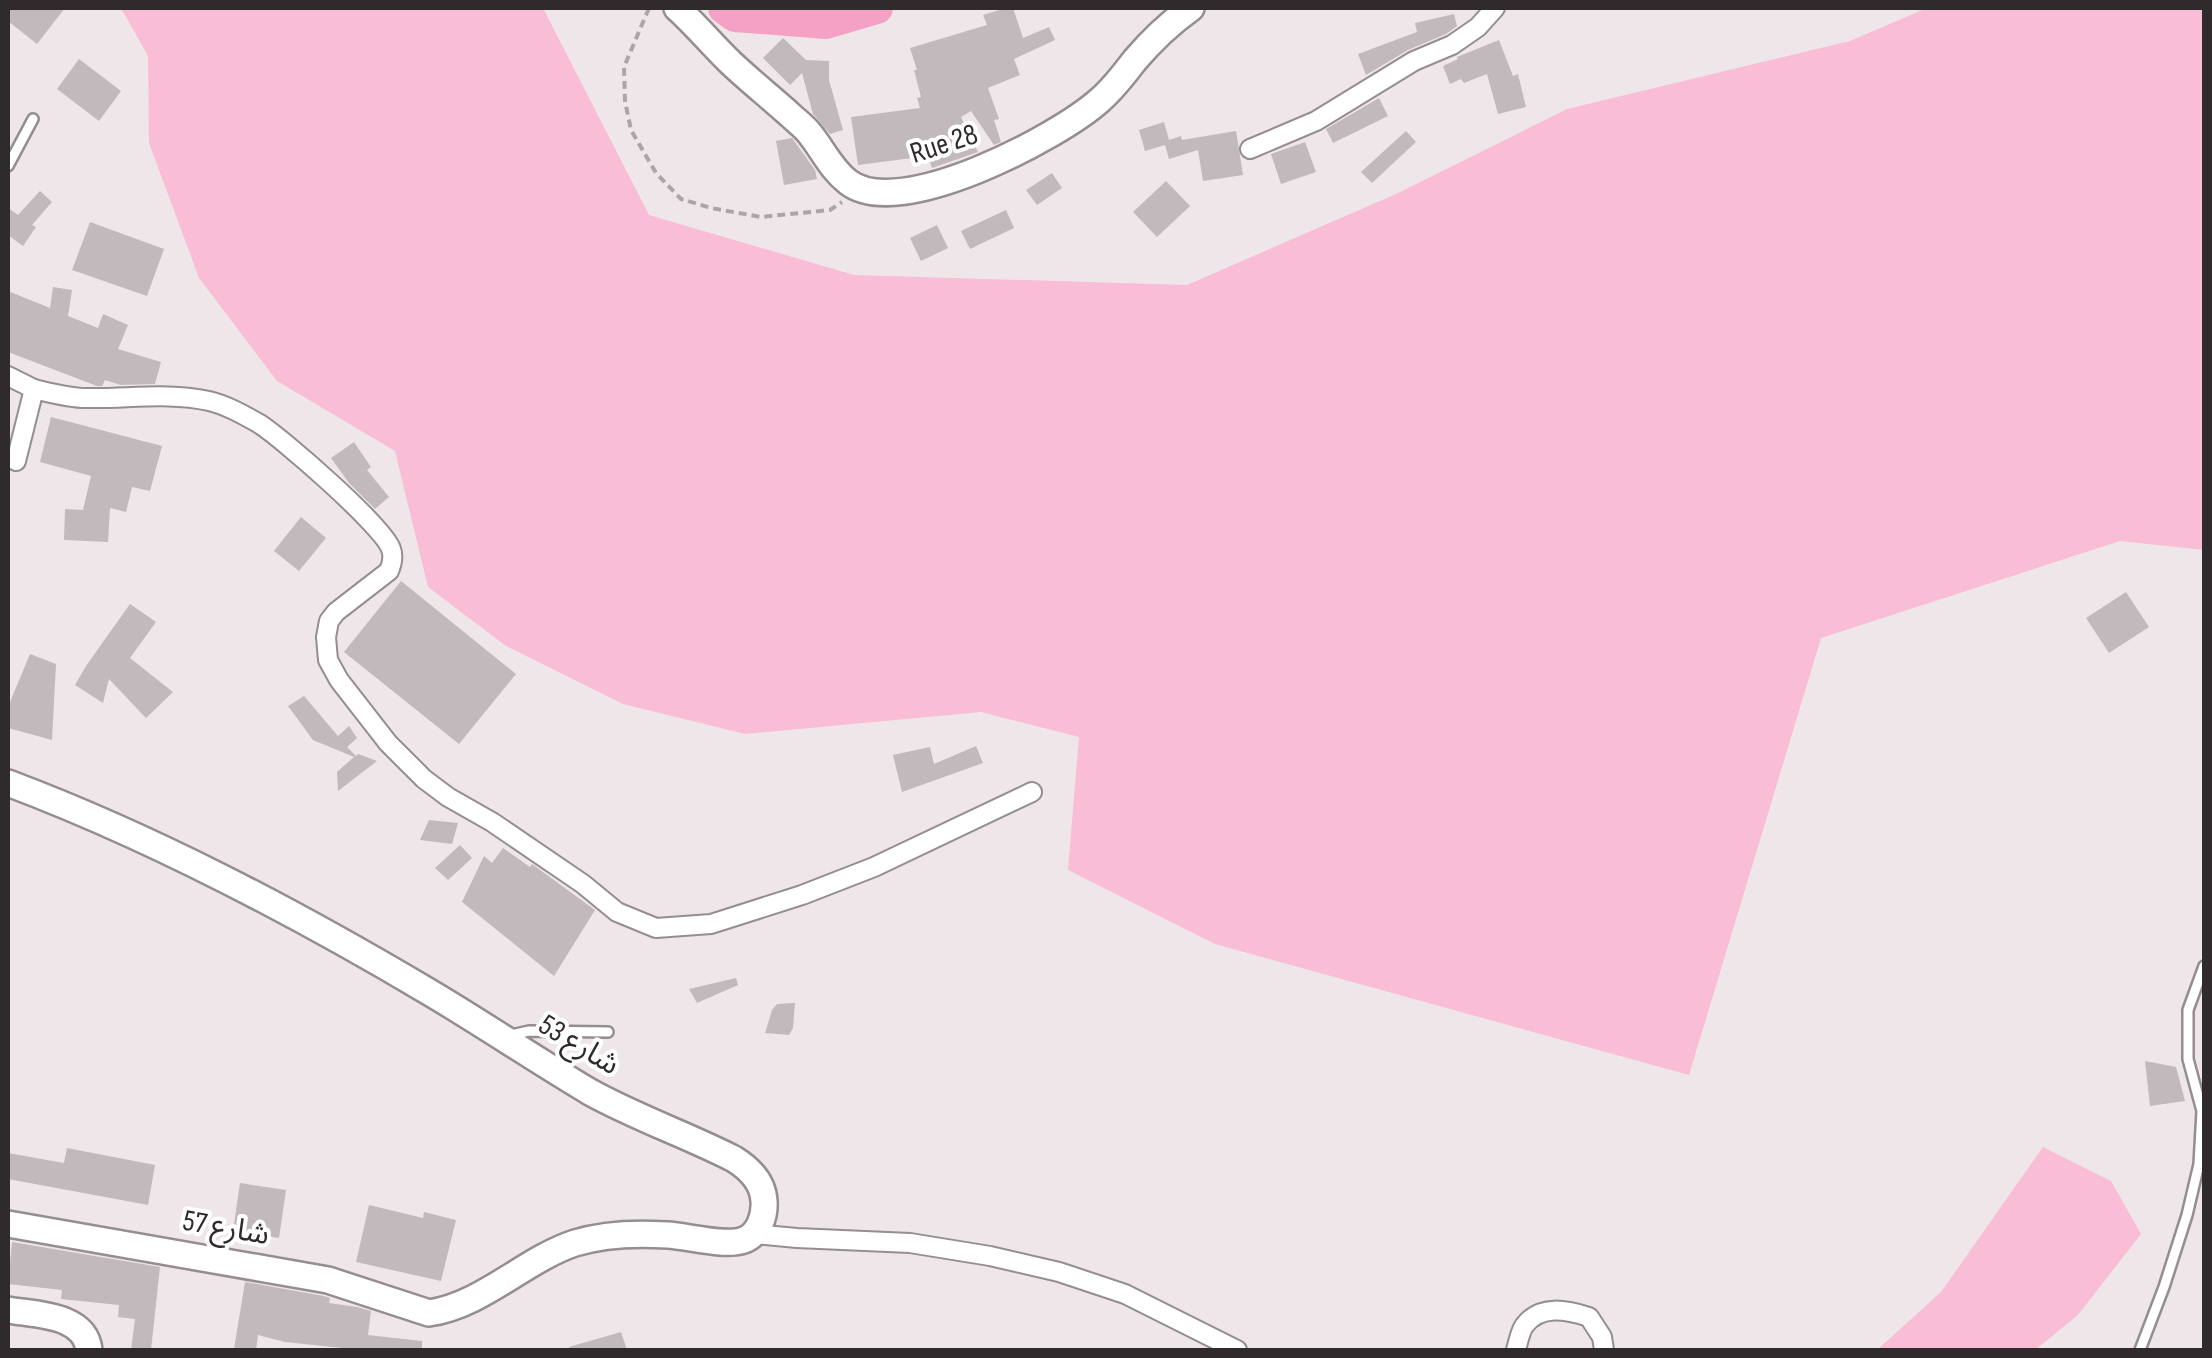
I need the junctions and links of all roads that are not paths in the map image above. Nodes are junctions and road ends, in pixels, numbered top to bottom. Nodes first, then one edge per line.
1 (677, 8) edge
2 (1191, 8) edge
3 (1495, 8) edge
4 (33, 118) dead end
5 (1250, 149) dead end
6 (8, 166) edge
7 (8, 376) edge
8 (34, 389) junction
9 (16, 461) dead end
10 (8, 783) edge
11 (1032, 792) dead end
12 (2204, 966) edge
13 (608, 1032) dead end
14 (503, 1037) junction
15 (2202, 1161) edge
16 (8, 1224) edge
17 (754, 1234) junction
18 (8, 1310) edge
19 (89, 1350) edge
20 (1237, 1350) edge
21 (1516, 1350) edge
22 (1604, 1350) edge
23 (2140, 1350) edge

1 - 2 street, Rue 28
3 - 5 street
4 - 6 lane
7 - 8 street
8 - 9 street
8 - 11 street
10 - 14 street, شارع 53
12 - 15 lane
13 - 14 lane
14 - 17 street, شارع 53
15 - 23 lane
16 - 17 street, شارع 57
17 - 20 street
18 - 19 street
21 - 22 street

